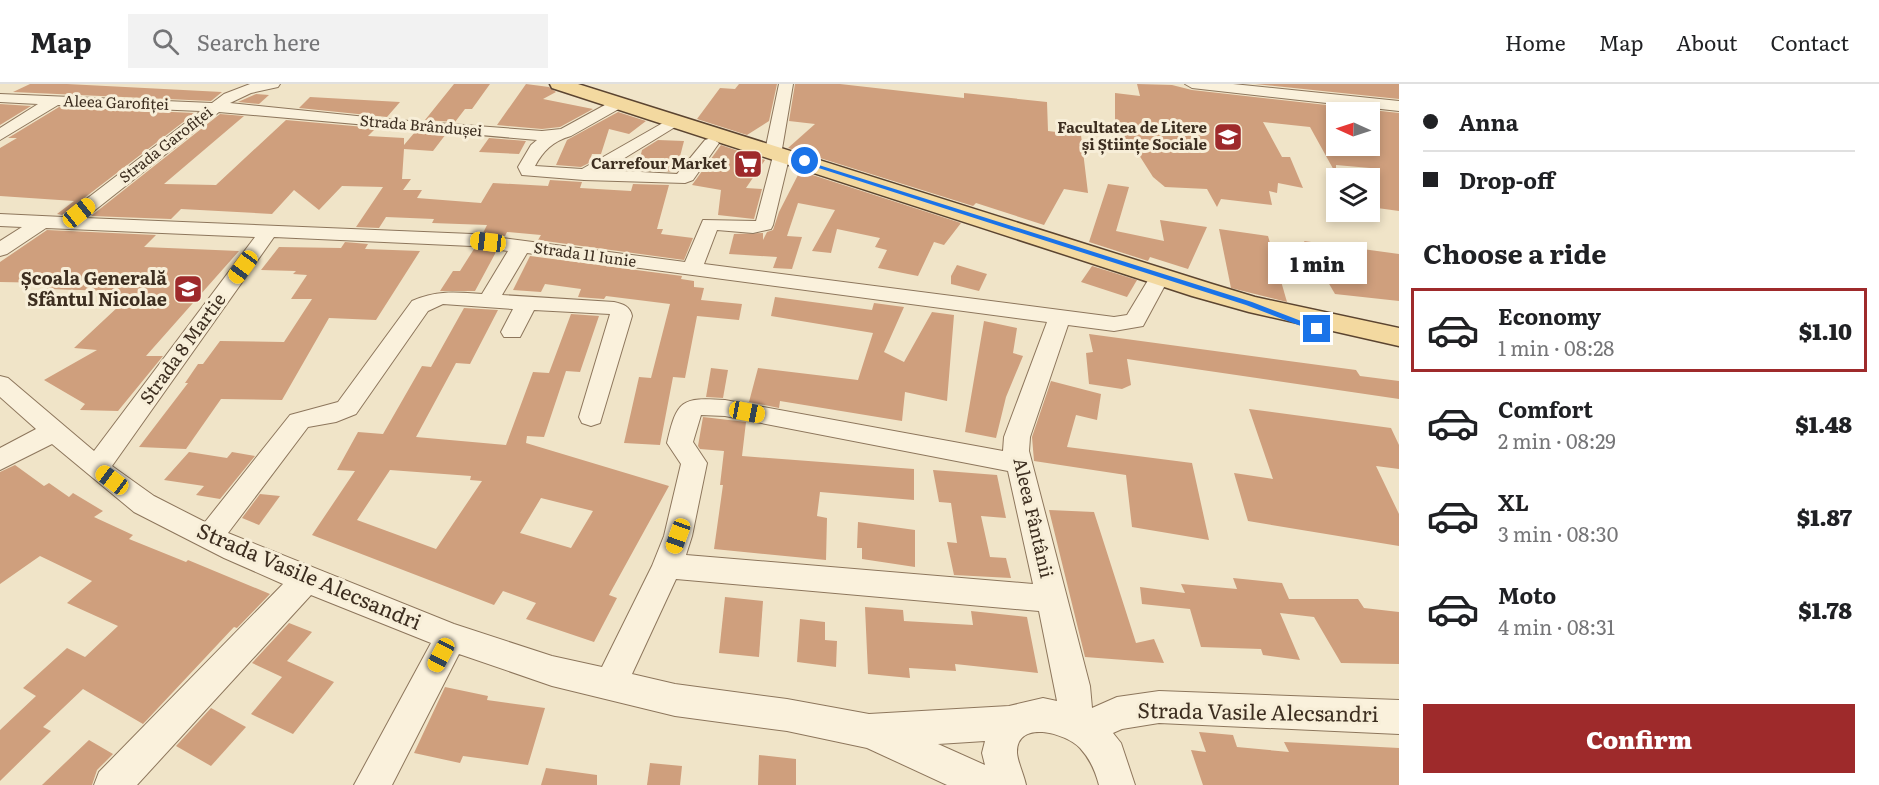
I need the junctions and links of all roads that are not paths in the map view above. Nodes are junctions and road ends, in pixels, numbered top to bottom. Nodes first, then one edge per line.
1 (79, 84) edge
2 (273, 84) edge
3 (559, 84) edge
4 (786, 84) edge
5 (1192, 84) edge
6 (1303, 90) edge
7 (1383, 91) dead end
8 (0, 98) edge
9 (53, 101) junction
10 (620, 103) junction
11 (1397, 106) edge
12 (215, 107) junction
13 (675, 121) junction
14 (0, 135) edge
15 (555, 136) junction
16 (711, 143) dead end
17 (778, 152) junction
18 (584, 175) junction
19 (0, 220) edge
20 (43, 221) junction
21 (68, 222) junction
22 (270, 230) junction
23 (521, 246) junction
24 (0, 250) edge
25 (692, 270) junction
26 (1160, 276) junction
27 (488, 301) junction
28 (527, 303) junction
29 (1249, 304) junction
30 (1060, 316) junction
31 (512, 333) dead end
32 (1399, 337) edge
33 (1399, 350) edge
34 (0, 384) edge
35 (591, 417) dead end
36 (54, 431) junction
37 (0, 460) edge
38 (1019, 464) junction
39 (96, 468) junction
40 (209, 537) junction
41 (667, 566) junction
42 (306, 580) junction
43 (1052, 599) junction
44 (451, 637) junction
45 (610, 685) junction
46 (1399, 717) edge
47 (1011, 723) junction
48 (1081, 727) junction
49 (869, 731) junction
50 (112, 785) edge
51 (372, 785) edge
52 (988, 785) edge
53 (1008, 785) edge
54 (1117, 785) edge

1 - 9 street
2 - 12 street, Strada Garofiței
3 - 10 main road
4 - 17 street
5 - 6 street
6 - 11 street
7 - 11 street
8 - 9 street, Aleea Garofiței
9 - 12 street, Aleea Garofiței
9 - 14 street
10 - 13 main road
10 - 15 street
12 - 15 street, Strada Brândușei
12 - 21 street, Strada Garofiței
13 - 17 main road
13 - 18 street
15 - 18 street
16 - 18 street
17 - 25 street
17 - 26 main road
19 - 20 street, Strada 11 Iunie
20 - 21 street, Strada 11 Iunie
20 - 24 street
21 - 22 street, Strada 11 Iunie
22 - 23 street, Strada 11 Iunie
22 - 39 street, Strada 8 Martie
23 - 25 street, Strada 11 Iunie
23 - 27 street
25 - 30 street, Strada 11 Iunie
26 - 29 main road
26 - 30 street, Strada 11 Iunie
27 - 28 street
27 - 40 street
28 - 31 street
28 - 35 street
29 - 32 main road
29 - 33 main road
30 - 38 street, Aleea Fântânii
34 - 36 street, Strada Vasile Alecsandri
36 - 37 street
36 - 39 street, Strada Vasile Alecsandri
38 - 41 street
38 - 43 street, Aleea Fântânii
39 - 40 street, Strada Vasile Alecsandri
40 - 42 street, Strada Vasile Alecsandri
41 - 43 street
41 - 45 street
42 - 44 street, Strada Vasile Alecsandri
42 - 50 street
43 - 48 street, Aleea Fântânii
44 - 45 street, Strada Vasile Alecsandri
44 - 51 street
45 - 49 street, Strada Vasile Alecsandri
46 - 48 street, Strada Vasile Alecsandri
47 - 48 street, Strada Vasile Alecsandri
47 - 49 street, Strada Vasile Alecsandri
47 - 53 street
48 - 54 street
49 - 52 street, Strada Vasile Alecsandri

